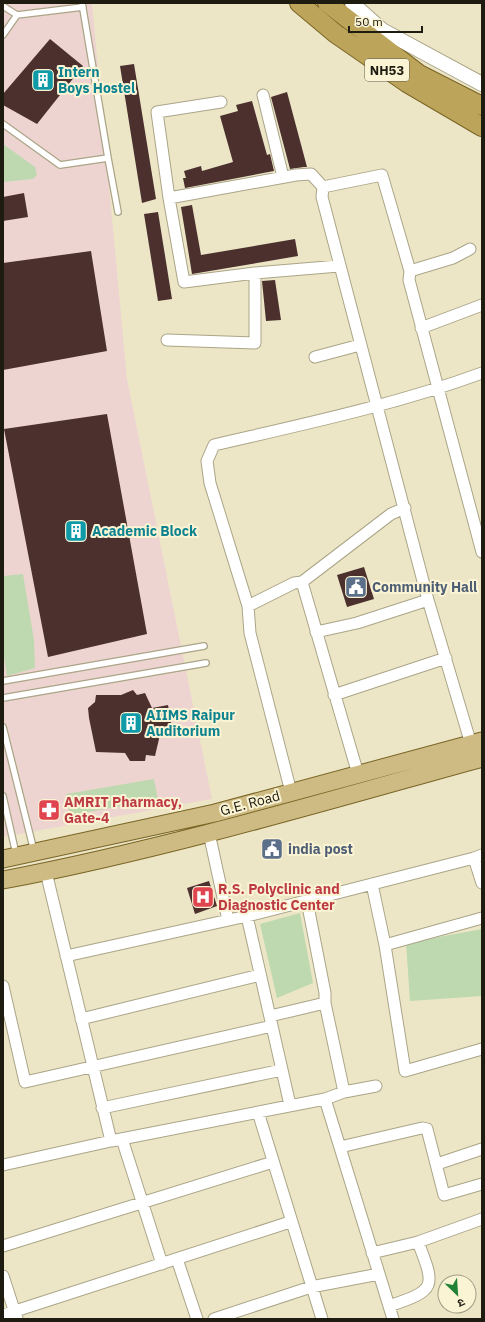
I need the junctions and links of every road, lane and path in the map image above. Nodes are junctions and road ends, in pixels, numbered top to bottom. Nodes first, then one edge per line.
1 (299, 3) edge
2 (327, 3) edge
3 (352, 3) edge
4 (83, 5) edge
5 (3, 6) edge
6 (17, 15) junction
7 (3, 35) edge
8 (482, 84) edge
9 (263, 95) dead end
10 (220, 102) dead end
11 (482, 106) edge
12 (3, 124) edge
13 (482, 127) edge
14 (108, 158) junction
15 (283, 176) junction
16 (323, 187) junction
17 (169, 198) junction
18 (118, 212) dead end
19 (470, 250) dead end
20 (339, 266) junction
21 (410, 271) junction
22 (255, 273) junction
23 (482, 305) edge
24 (421, 328) junction
25 (167, 340) dead end
26 (360, 345) junction
27 (315, 358) dead end
28 (482, 373) edge
29 (438, 389) junction
30 (377, 406) junction
31 (405, 508) junction
32 (482, 552) edge
33 (302, 582) junction
34 (428, 600) junction
35 (248, 606) junction
36 (316, 632) junction
37 (204, 646) dead end
38 (446, 658) junction
39 (206, 663) dead end
40 (3, 681) edge
41 (334, 695) junction
42 (3, 698) edge
43 (3, 727) edge
44 (476, 743) edge
45 (482, 758) edge
46 (358, 774) junction
47 (291, 792) junction
48 (3, 796) edge
49 (4, 805) edge
50 (209, 833) junction
51 (35, 853) junction
52 (478, 857) edge
53 (10, 858) edge
54 (46, 872) junction
55 (3, 880) edge
56 (482, 883) edge
57 (372, 884) junction
58 (307, 901) junction
59 (247, 916) junction
60 (482, 918) edge
61 (228, 920) junction
62 (385, 945) junction
63 (66, 956) junction
64 (260, 975) junction
65 (3, 986) edge
66 (325, 1003) junction
67 (82, 1019) junction
68 (271, 1021) junction
69 (7, 1025) edge
70 (482, 1049) edge
71 (93, 1066) junction
72 (282, 1070) junction
73 (376, 1086) dead end
74 (344, 1092) junction
75 (325, 1099) junction
76 (290, 1105) junction
77 (102, 1108) junction
78 (258, 1112) junction
79 (122, 1139) junction
80 (111, 1141) junction
81 (340, 1147) junction
82 (482, 1149) edge
83 (273, 1162) junction
84 (436, 1164) junction
85 (3, 1165) edge
86 (482, 1184) edge
87 (141, 1202) junction
88 (482, 1219) edge
89 (290, 1222) junction
90 (418, 1242) junction
91 (3, 1246) edge
92 (372, 1253) junction
93 (176, 1259) junction
94 (162, 1264) junction
95 (379, 1274) junction
96 (3, 1276) edge
97 (311, 1288) junction
98 (389, 1306) junction
99 (3, 1315) edge
100 (16, 1315) edge
101 (197, 1319) edge
102 (214, 1319) edge
103 (322, 1319) edge
104 (393, 1319) edge

1 - 13 highway, NH53
2 - 11 highway, NH53
3 - 8 street
4 - 6 lane
4 - 14 lane
5 - 6 lane
6 - 7 lane
9 - 15 street
10 - 17 street
12 - 14 lane
14 - 18 lane
15 - 16 street
15 - 17 street
16 - 20 street
16 - 21 street
17 - 22 street
19 - 21 street
20 - 22 street
20 - 26 street
21 - 24 street
22 - 25 street
23 - 24 street
24 - 29 street
26 - 27 street
26 - 30 street
28 - 29 street
29 - 30 street
29 - 32 street
30 - 31 street
30 - 35 street
31 - 33 street
31 - 34 street
33 - 35 street
33 - 36 street
34 - 36 street
34 - 38 street
35 - 47 street
36 - 41 street
37 - 40 lane
38 - 41 street
38 - 44 street
39 - 42 lane
41 - 46 street
43 - 51 lane
44 - 46 main road, G.E. Road
45 - 50 main road
46 - 47 main road, G.E. Road
47 - 51 main road, G.E. Road
48 - 49 lane
49 - 53 lane
50 - 54 main road
50 - 61 street
51 - 53 main road, G.E. Road
52 - 56 street
52 - 57 street
54 - 55 main road
54 - 63 street
57 - 58 street
57 - 62 street
58 - 59 street
58 - 66 street
59 - 61 street
59 - 64 street
60 - 62 street
61 - 63 street
62 - 70 street
63 - 67 street
64 - 67 street
64 - 68 street
65 - 69 street
66 - 68 street
66 - 74 street
67 - 71 street
68 - 71 street
68 - 72 street
69 - 71 street
71 - 77 street
72 - 76 street
72 - 77 street
73 - 74 street
74 - 75 street
75 - 76 street
75 - 81 street
76 - 78 street
77 - 80 street
78 - 79 street
78 - 83 street
79 - 80 street
79 - 87 street
80 - 85 street
81 - 84 street
81 - 92 street
82 - 84 street
83 - 87 street
83 - 89 street
84 - 86 street
87 - 91 street
87 - 94 street
88 - 90 street
89 - 93 street
89 - 97 street
90 - 92 street
90 - 98 street
92 - 95 street
93 - 94 street
93 - 101 street
94 - 100 street
95 - 97 street
95 - 98 street
96 - 100 street
97 - 102 street
97 - 103 street
98 - 104 street
99 - 100 street

